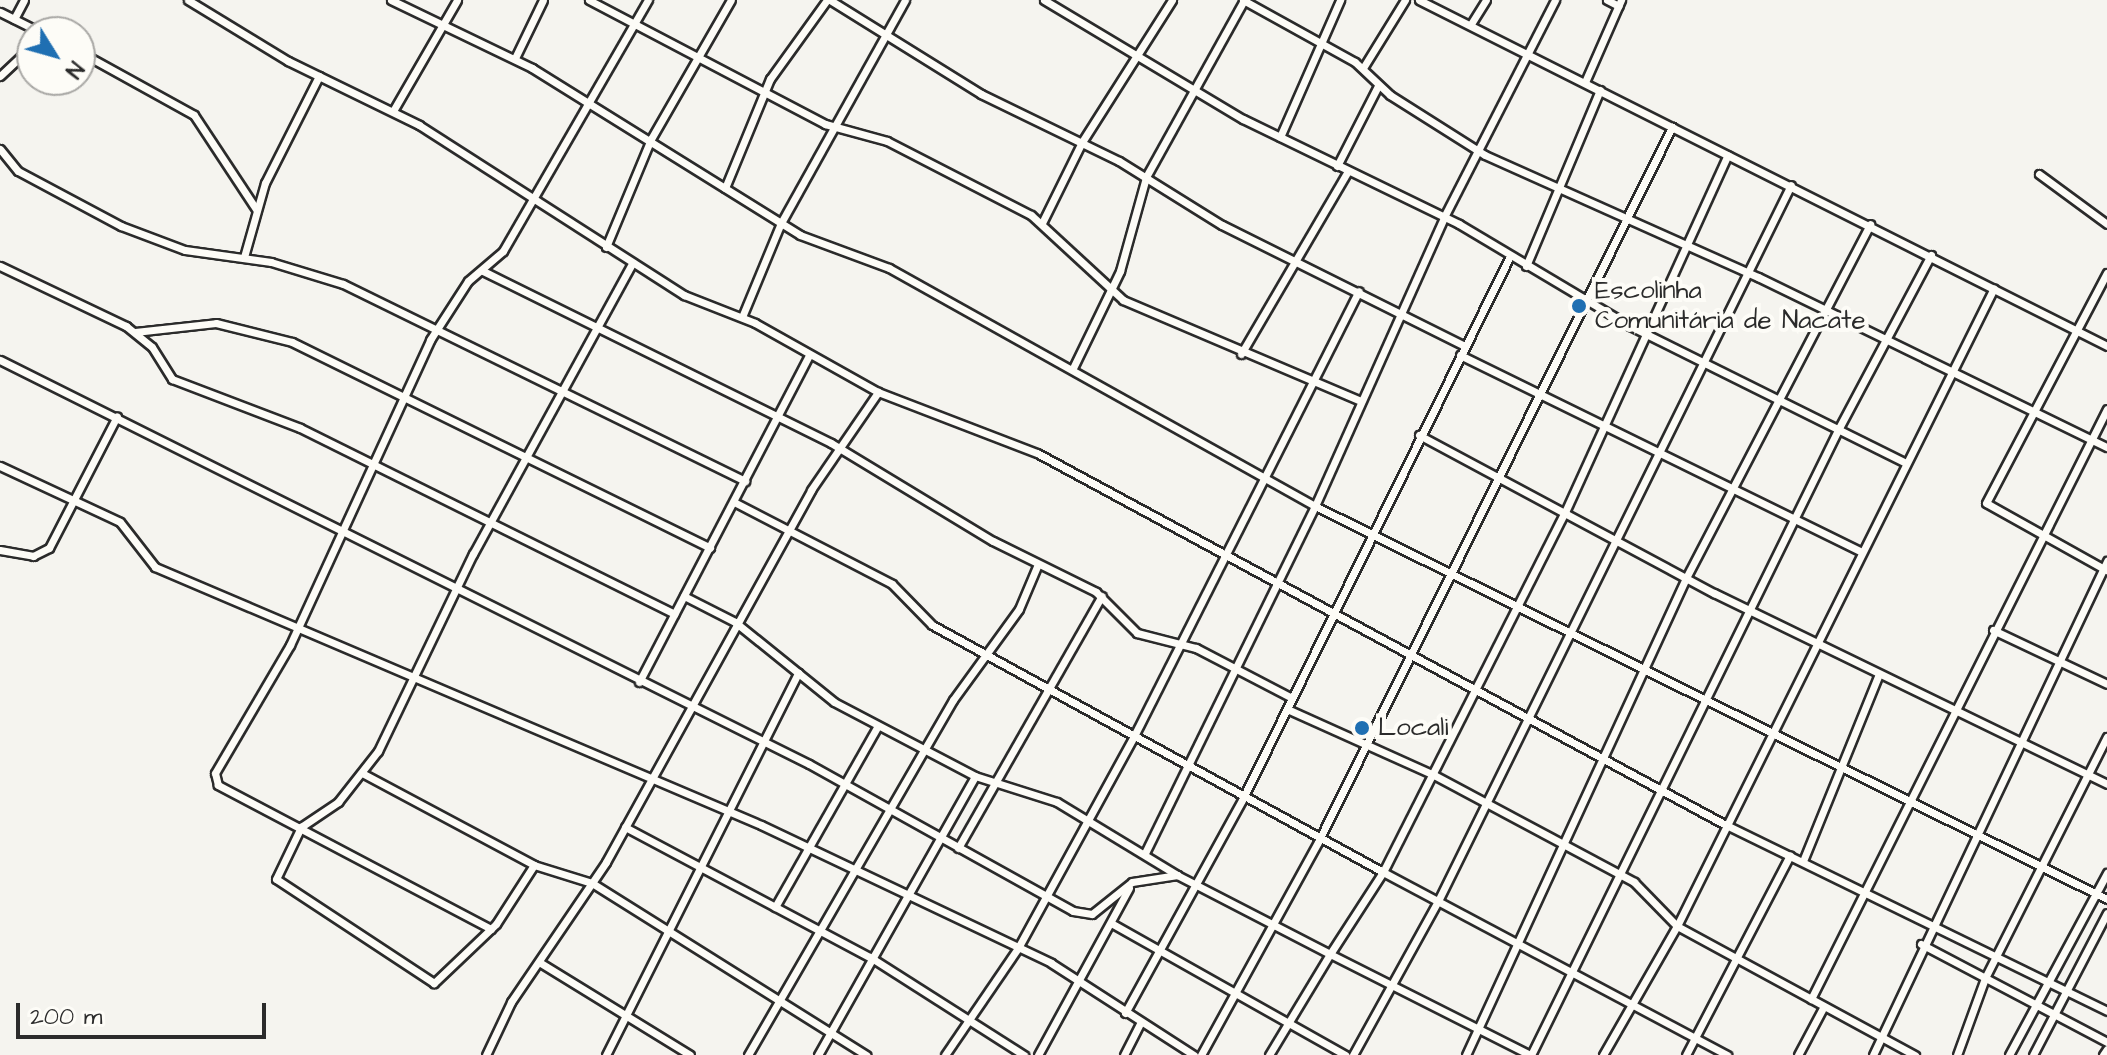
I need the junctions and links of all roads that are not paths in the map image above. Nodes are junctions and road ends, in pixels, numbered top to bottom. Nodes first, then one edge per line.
1 (24, 0) edge
2 (188, 0) edge
3 (391, 0) edge
4 (457, 0) edge
5 (543, 0) edge
6 (589, 0) edge
7 (648, 0) edge
8 (731, 0) edge
9 (829, 0) edge
10 (905, 0) edge
11 (1044, 0) edge
12 (1172, 0) edge
13 (1243, 0) edge
14 (1340, 0) edge
15 (1405, 0) edge
16 (1419, 0) edge
17 (1486, 0) edge
18 (1555, 0) edge
19 (1607, 0) edge
20 (1620, 3) edge
21 (0, 12) edge
22 (14, 19) joint
23 (636, 21) junction
24 (1471, 24) junction
25 (445, 25) junction
26 (886, 32) junction
27 (1319, 43) junction
28 (1528, 50) junction
29 (697, 55) junction
30 (515, 58) junction
31 (1139, 58) junction
32 (16, 61) edge
33 (96, 61) edge
34 (1363, 68) junction
35 (0, 76) edge
36 (319, 76) junction
37 (1585, 82) junction
38 (1378, 86) junction
39 (1600, 90) junction
40 (1194, 91) junction
41 (763, 93) junction
42 (588, 101) junction
43 (393, 111) junction
44 (1672, 127) junction
45 (836, 129) junction
46 (1280, 137) junction
47 (651, 139) junction
48 (1082, 142) junction
49 (0, 149) edge
50 (1479, 152) junction
51 (1728, 155) junction
52 (1337, 166) junction
53 (1348, 171) junction
54 (2039, 174) dead end
55 (1146, 177) junction
56 (1791, 185) junction
57 (725, 188) junction
58 (1561, 188) junction
59 (530, 200) junction
60 (256, 209) junction
61 (1444, 217) junction
62 (1629, 218) junction
63 (781, 223) junction
64 (1042, 223) junction
65 (1870, 224) junction
66 (2107, 224) edge
67 (1688, 245) junction
68 (606, 247) junction
69 (1931, 255) junction
70 (1510, 256) junction
71 (244, 257) junction
72 (1300, 262) junction
73 (632, 263) junction
74 (0, 266) edge
75 (1526, 266) junction
76 (483, 271) junction
77 (1746, 272) junction
78 (2107, 273) edge
79 (1994, 288) junction
80 (1359, 291) junction
81 (1111, 293) junction
82 (1586, 302) junction
83 (1824, 311) junction
84 (1405, 314) junction
85 (742, 317) junction
86 (597, 327) junction
87 (436, 329) junction
88 (2077, 330) junction
89 (135, 332) junction
90 (1647, 334) junction
91 (1884, 341) junction
92 (1465, 346) junction
93 (2107, 346) edge
94 (1241, 354) junction
95 (1460, 355) junction
96 (809, 356) junction
97 (1701, 359) junction
98 (0, 360) edge
99 (1073, 368) junction
100 (1950, 374) junction
101 (1316, 381) junction
102 (878, 392) junction
103 (564, 393) junction
104 (1542, 394) junction
105 (407, 396) junction
106 (1777, 396) junction
107 (1361, 401) junction
108 (2107, 409) edge
109 (2030, 412) junction
110 (117, 416) junction
111 (780, 417) junction
112 (1605, 425) junction
113 (1839, 428) junction
114 (1419, 435) junction
115 (2089, 438) junction
116 (2107, 447) edge
117 (839, 448) junction
118 (1657, 450) junction
119 (530, 457) junction
120 (1904, 462) junction
121 (371, 463) junction
122 (0, 466) edge
123 (1266, 478) junction
124 (1500, 478) junction
125 (745, 481) junction
126 (1732, 487) junction
127 (74, 501) junction
128 (734, 502) junction
129 (1315, 506) junction
130 (1565, 512) junction
131 (1797, 519) junction
132 (494, 525) junction
133 (790, 527) junction
134 (1373, 531) junction
135 (336, 533) junction
136 (2039, 537) junction
137 (1614, 539) junction
138 (710, 548) junction
139 (0, 550) edge
140 (1860, 551) junction
141 (1227, 556) junction
142 (1038, 564) junction
143 (2106, 567) edge
144 (1453, 570) junction
145 (1686, 578) junction
146 (1277, 584) junction
147 (455, 593) junction
148 (684, 596) junction
149 (1102, 596) junction
150 (1521, 603) junction
151 (1754, 612) junction
152 (674, 614) junction
153 (1333, 614) junction
154 (735, 622) junction
155 (298, 623) junction
156 (1572, 628) junction
157 (1993, 630) junction
158 (1181, 643) junction
159 (1815, 643) junction
160 (989, 650) junction
161 (1409, 654) junction
162 (2058, 662) junction
163 (1235, 667) junction
164 (1647, 667) junction
165 (416, 672) junction
166 (798, 673) junction
167 (1879, 674) junction
168 (639, 682) junction
169 (1050, 684) junction
170 (2107, 684) edge
171 (1478, 690) junction
172 (1292, 698) junction
173 (1707, 700) junction
174 (689, 706) junction
175 (1287, 709) junction
176 (1953, 709) junction
177 (1529, 717) junction
178 (878, 726) junction
179 (1135, 734) junction
180 (1770, 735) junction
181 (2107, 737) edge
182 (2020, 741) junction
183 (763, 742) junction
184 (1366, 745) junction
185 (927, 750) junction
186 (1606, 762) junction
187 (1187, 765) junction
188 (1837, 767) junction
189 (362, 773) junction
190 (2087, 774) junction
191 (1434, 775) junction
192 (975, 776) junction
193 (654, 777) junction
194 (843, 783) junction
195 (997, 784) junction
196 (2107, 784) edge
197 (1661, 789) junction
198 (1242, 800) junction
199 (1907, 800) junction
200 (1486, 804) junction
201 (889, 809) junction
202 (730, 811) junction
203 (1085, 817) junction
204 (1726, 825) junction
205 (301, 827) junction
206 (625, 827) junction
207 (1975, 833) junction
208 (940, 838) junction
209 (1318, 842) junction
210 (1566, 846) junction
211 (808, 848) junction
212 (958, 848) junction
213 (1145, 853) junction
214 (1790, 855) junction
215 (1803, 861) junction
216 (534, 865) junction
217 (2040, 866) junction
218 (700, 867) junction
219 (853, 869) junction
220 (1383, 872) junction
221 (2107, 873) edge
222 (1619, 874) junction
223 (1177, 875) junction
224 (1132, 882) junction
225 (592, 883) junction
226 (1197, 885) junction
227 (1864, 890) junction
228 (2095, 894) junction
229 (905, 895) junction
230 (1045, 896) junction
231 (2107, 899) edge
232 (1438, 901) junction
233 (775, 907) junction
234 (2107, 913) edge
235 (1932, 922) junction
236 (1111, 923) junction
237 (1273, 923) junction
238 (1677, 926) junction
239 (491, 929) junction
240 (821, 931) junction
241 (666, 932) junction
242 (1519, 944) junction
243 (1921, 944) junction
244 (1018, 948) junction
245 (1162, 951) junction
246 (1330, 954) junction
247 (1996, 955) junction
248 (870, 957) junction
249 (1736, 958) junction
250 (539, 962) junction
251 (1571, 971) junction
252 (1985, 978) junction
253 (2049, 982) junction
254 (1078, 983) junction
255 (1392, 988) junction
256 (2068, 991) junction
257 (1234, 992) junction
258 (1811, 999) junction
259 (778, 1004) junction
260 (1633, 1005) junction
261 (1824, 1006) junction
262 (2036, 1006) junction
263 (2107, 1011) edge
264 (624, 1013) junction
265 (1125, 1013) junction
266 (2055, 1016) junction
267 (967, 1018) junction
268 (1141, 1022) junction
269 (1286, 1023) junction
270 (1478, 1029) junction
271 (829, 1035) junction
272 (1695, 1038) junction
273 (1880, 1038) junction
274 (2107, 1042) edge
275 (1181, 1046) junction
276 (2107, 1049) edge
277 (486, 1055) edge
278 (606, 1055) edge
279 (687, 1055) edge
280 (748, 1055) edge
281 (818, 1055) edge
282 (866, 1055) edge
283 (945, 1055) edge
284 (1024, 1055) edge
285 (1038, 1055) edge
286 (1124, 1055) edge
287 (1177, 1055) edge
288 (1194, 1055) edge
289 (1201, 1055) edge
290 (1269, 1055) edge
291 (1345, 1055) edge
292 (1353, 1055) edge
293 (1466, 1055) edge
294 (1530, 1055) edge
295 (1603, 1055) edge
296 (1686, 1055) edge
297 (1727, 1055) edge
298 (1798, 1055) edge
299 (1873, 1055) edge
300 (1915, 1055) edge
301 (1957, 1055) edge
302 (2009, 1055) edge
303 (2033, 1055) edge
304 (2103, 1055) edge

1 - 22 street
2 - 36 street
3 - 25 street
4 - 25 street
5 - 30 street
6 - 23 street
7 - 23 street
8 - 29 street
9 - 26 street
9 - 41 street
10 - 26 street
11 - 31 street
12 - 31 street
13 - 27 street
13 - 40 street
14 - 27 street
15 - 34 street
16 - 24 street
17 - 24 street
18 - 28 street
19 - 20 street
20 - 37 street
21 - 22 street
23 - 29 street
23 - 42 street
24 - 28 street
25 - 30 street
25 - 43 street
26 - 45 street
26 - 48 street
27 - 34 street
27 - 46 street
28 - 37 street
28 - 50 street
29 - 41 street
29 - 47 street
30 - 42 street
31 - 40 street
31 - 48 street
32 - 35 street
33 - 60 street
34 - 38 street
36 - 43 street
36 - 60 street
37 - 39 street
38 - 50 street
38 - 52 street
39 - 44 street
39 - 58 street
40 - 46 street
40 - 55 street
41 - 45 street
41 - 57 street
42 - 47 street
42 - 59 street
43 - 59 street
44 - 51 street
44 - 62 street
45 - 63 street
45 - 64 street
46 - 52 street
47 - 57 street
47 - 68 street
48 - 55 street
48 - 64 street
49 - 71 street
50 - 58 street
50 - 61 street
51 - 56 street
51 - 67 street
52 - 53 street
53 - 61 street
53 - 72 street
54 - 66 street
55 - 72 street
55 - 81 street
56 - 65 street
56 - 77 street
57 - 63 street
58 - 62 street
58 - 75 street
59 - 68 street
59 - 76 street
60 - 71 street
61 - 70 street
61 - 84 street
62 - 67 street
62 - 82 street
63 - 85 street
63 - 99 street
64 - 81 street
65 - 69 street
65 - 83 street
67 - 77 street
67 - 90 street
68 - 73 street
69 - 79 street
69 - 91 street
70 - 75 street
70 - 92 street
71 - 87 street
72 - 80 street
72 - 94 street
73 - 85 street
73 - 86 street
74 - 89 street
75 - 82 street
76 - 86 street
76 - 87 street
77 - 83 street
77 - 97 street
78 - 88 street
79 - 88 street
79 - 100 street
80 - 84 street
80 - 101 street
81 - 94 street
81 - 99 street
82 - 90 street
82 - 104 street
83 - 91 street
83 - 106 street
84 - 92 street
84 - 107 street
85 - 96 street
86 - 103 street
86 - 111 street
87 - 103 street
87 - 105 street
88 - 93 street
88 - 109 street
89 - 105 street
89 - 121 street
90 - 97 street
90 - 112 street
91 - 100 street
91 - 113 street
92 - 95 street
94 - 101 street
95 - 104 street
95 - 114 street
96 - 102 street
96 - 111 street
97 - 106 street
97 - 118 street
98 - 110 street
99 - 123 street
100 - 109 street
100 - 120 street
101 - 107 street
101 - 123 street
102 - 117 street
102 - 141 street
103 - 119 street
103 - 125 street
104 - 112 street
104 - 124 street
105 - 119 street
105 - 121 street
106 - 113 street
106 - 126 street
107 - 129 street
108 - 115 street
109 - 115 street
109 - 136 street
110 - 127 street
110 - 135 street
111 - 117 street
111 - 125 street
112 - 118 street
112 - 130 street
113 - 120 street
113 - 131 street
114 - 124 street
114 - 134 street
115 - 116 street
115 - 136 street
117 - 133 street
117 - 142 street
118 - 126 street
118 - 137 street
119 - 132 street
119 - 138 street
120 - 140 street
121 - 132 street
121 - 135 street
122 - 127 street
123 - 129 street
123 - 141 street
124 - 130 street
124 - 144 street
125 - 128 street
126 - 131 street
126 - 145 street
127 - 139 street
127 - 155 street
128 - 133 street
128 - 138 street
129 - 134 street
129 - 146 street
130 - 137 street
130 - 150 street
131 - 140 street
131 - 151 street
132 - 147 street
132 - 152 street
133 - 154 street
133 - 160 street
134 - 144 street
134 - 153 street
135 - 147 street
135 - 155 street
136 - 143 street
136 - 157 street
137 - 145 street
137 - 156 street
138 - 148 street
140 - 159 street
141 - 146 street
141 - 158 street
142 - 149 street
142 - 160 street
143 - 162 street
144 - 150 street
144 - 161 street
145 - 151 street
145 - 164 street
146 - 153 street
146 - 163 street
147 - 165 street
147 - 168 street
148 - 152 street
148 - 154 street
149 - 158 street
149 - 169 street
150 - 156 street
150 - 171 street
151 - 159 street
151 - 173 street
152 - 168 street
153 - 161 street
153 - 172 street
154 - 166 street
154 - 174 street
155 - 165 street
155 - 205 street
156 - 164 street
156 - 177 street
157 - 162 street
157 - 176 street
158 - 163 street
158 - 179 street
159 - 167 street
159 - 180 street
160 - 169 street
160 - 185 street
161 - 171 street
161 - 184 street
162 - 170 street
162 - 182 street
163 - 172 street
163 - 187 street
164 - 173 street
164 - 186 street
165 - 189 street
165 - 193 street
166 - 178 street
166 - 183 street
167 - 176 street
167 - 188 street
168 - 174 street
169 - 179 street
169 - 195 street
171 - 177 street
171 - 191 street
172 - 175 street
173 - 180 street
173 - 197 street
174 - 183 street
174 - 193 street
175 - 184 street
175 - 198 street
176 - 182 street
176 - 199 street
177 - 186 street
177 - 200 street
178 - 185 street
178 - 194 street
179 - 187 street
179 - 203 street
180 - 188 street
180 - 204 street
181 - 190 street
182 - 190 street
182 - 207 street
183 - 194 street
183 - 202 street
184 - 191 street
184 - 209 street
185 - 192 street
185 - 201 street
186 - 197 street
186 - 210 street
187 - 198 street
187 - 213 street
188 - 199 street
188 - 215 street
189 - 205 street
189 - 216 street
190 - 196 street
190 - 217 street
191 - 200 street
191 - 220 street
192 - 195 street
192 - 208 street
193 - 202 street
193 - 206 street
194 - 201 street
194 - 211 street
195 - 203 street
195 - 212 street
197 - 204 street
197 - 222 street
198 - 209 street
198 - 226 street
199 - 207 street
199 - 227 street
200 - 210 street
200 - 232 street
201 - 208 street
201 - 219 street
202 - 211 street
202 - 218 street
203 - 213 street
203 - 230 street
204 - 214 street
204 - 238 street
205 - 239 street
205 - 239 street
206 - 218 street
206 - 225 street
207 - 217 street
207 - 235 street
208 - 212 street
208 - 229 street
209 - 220 street
209 - 237 street
210 - 222 street
210 - 242 street
211 - 219 street
211 - 233 street
212 - 230 street
213 - 223 street
214 - 215 street
214 - 249 street
215 - 227 street
216 - 225 street
216 - 239 street
217 - 228 street
217 - 247 street
218 - 233 street
218 - 241 street
219 - 229 street
219 - 240 street
220 - 232 street
220 - 246 street
221 - 228 street
222 - 238 street
222 - 251 street
223 - 224 street
223 - 226 street
224 - 230 street
224 - 236 street
225 - 241 street
225 - 250 street
226 - 237 street
226 - 245 street
227 - 235 street
227 - 258 street
228 - 231 street
228 - 253 street
229 - 244 street
229 - 248 street
230 - 244 street
232 - 242 street
232 - 255 street
233 - 240 street
234 - 256 street
235 - 243 street
235 - 247 street
236 - 245 street
236 - 254 street
237 - 246 street
237 - 257 street
238 - 249 street
238 - 260 street
240 - 248 street
240 - 259 street
241 - 259 street
241 - 264 street
242 - 251 street
242 - 270 street
243 - 252 street
243 - 273 street
244 - 254 street
244 - 267 street
245 - 257 street
245 - 265 street
246 - 255 street
246 - 269 street
247 - 252 street
247 - 253 street
248 - 267 street
248 - 271 street
249 - 258 street
249 - 272 street
250 - 264 street
250 - 277 street
251 - 260 street
251 - 294 street
252 - 262 street
252 - 301 street
253 - 256 street
253 - 262 street
254 - 265 street
254 - 285 street
255 - 270 street
255 - 292 street
256 - 263 street
256 - 266 street
257 - 269 street
257 - 289 street
258 - 261 street
259 - 271 street
259 - 280 street
260 - 272 street
260 - 295 street
261 - 273 street
261 - 298 street
262 - 266 street
262 - 302 street
264 - 278 street
264 - 279 street
265 - 268 street
266 - 274 street
266 - 303 street
267 - 283 street
267 - 284 street
268 - 275 street
268 - 286 street
269 - 290 street
269 - 291 street
270 - 293 street
270 - 294 street
271 - 281 street
271 - 282 street
272 - 296 street
272 - 297 street
273 - 299 street
273 - 300 street
275 - 287 street
275 - 288 street
276 - 304 street

